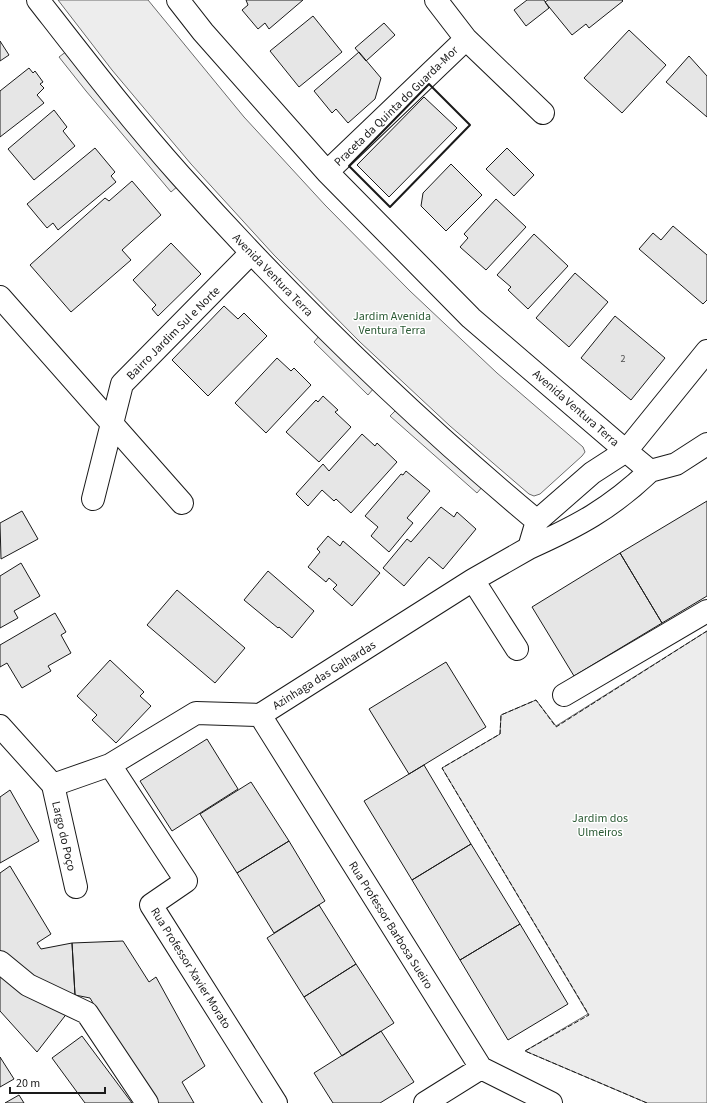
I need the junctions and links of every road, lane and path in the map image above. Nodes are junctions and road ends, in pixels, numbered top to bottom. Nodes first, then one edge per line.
1 (38, 0) edge
2 (178, 0) edge
3 (436, 0) edge
4 (466, 39) junction
5 (543, 113) dead end
6 (327, 172) junction
7 (251, 253) junction
8 (0, 297) edge
9 (707, 351) edge
10 (112, 423) junction
11 (707, 444) edge
12 (626, 452) junction
13 (650, 471) junction
14 (93, 499) dead end
15 (182, 503) dead end
16 (537, 522) junction
17 (528, 548) junction
18 (474, 580) junction
19 (707, 612) edge
20 (517, 649) dead end
21 (564, 694) dead end
22 (260, 715) junction
23 (0, 726) edge
24 (110, 765) junction
25 (52, 785) junction
26 (76, 887) dead end
27 (0, 962) edge
28 (481, 1068) junction
29 (147, 1103) edge
30 (276, 1103) edge
31 (425, 1103) edge
32 (552, 1103) edge

1 - 7 street, Avenida Ventura Terra
2 - 6 street, Avenida Ventura Terra
3 - 4 street, Praceta da Quinta do Guarda-Mor
4 - 5 street, Praceta da Quinta do Guarda-Mor
4 - 6 street, Praceta da Quinta do Guarda-Mor
6 - 12 street, Avenida Ventura Terra
7 - 10 street, Bairro Jardim Sul e Norte
7 - 16 street, Avenida Ventura Terra
8 - 10 street
9 - 12 street
10 - 14 street, Bairro Jardim Sul e Norte
10 - 15 street
11 - 13 street, Azinhaga das Galhardas
12 - 13 street
12 - 16 street
13 - 17 street, Azinhaga das Galhardas
16 - 17 street
17 - 18 street, Azinhaga das Galhardas
18 - 20 street
18 - 22 street, Azinhaga das Galhardas
19 - 21 street
22 - 24 street, Azinhaga das Galhardas
22 - 28 street, Rua Professor Barbosa Sueiro
23 - 25 street, Largo do Poço
24 - 25 street, Largo do Poço
24 - 30 street, Rua Professor Xavier Morato
25 - 26 street, Largo do Poço
27 - 29 street
28 - 31 street
28 - 32 street

